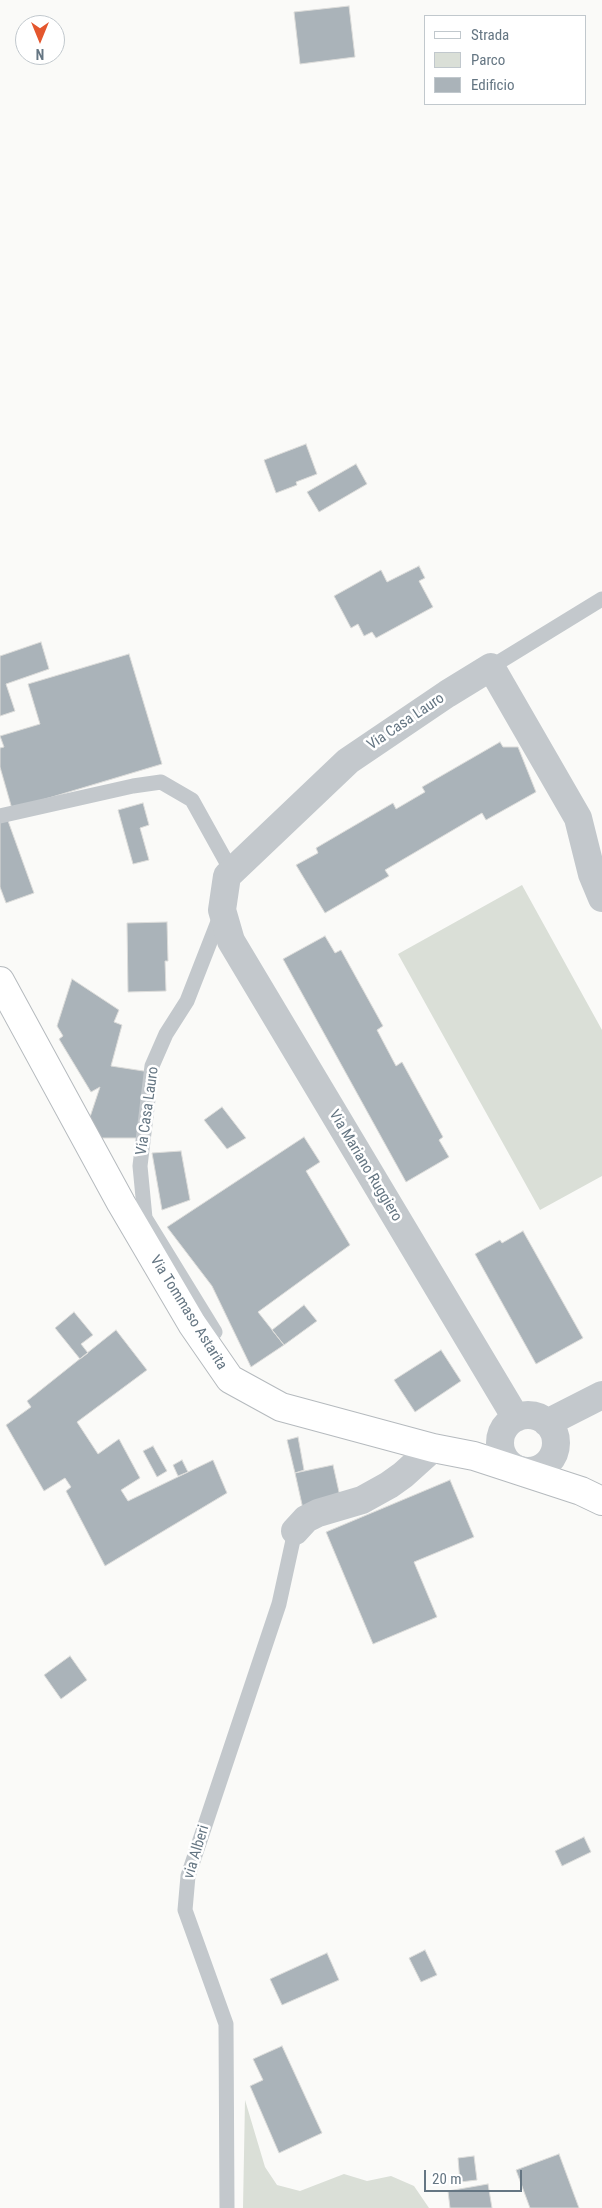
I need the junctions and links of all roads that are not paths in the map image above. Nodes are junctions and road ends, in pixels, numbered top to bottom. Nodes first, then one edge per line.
1 (602, 599) edge
2 (491, 667) junction
3 (0, 816) edge
4 (232, 872) junction
5 (602, 898) edge
6 (222, 910) junction
7 (0, 981) edge
8 (202, 1339) junction
9 (602, 1395) edge
10 (516, 1418) junction
11 (547, 1423) junction
12 (433, 1448) junction
13 (518, 1469) junction
14 (602, 1501) edge
15 (295, 1531) joint
16 (227, 2208) edge

1 - 2 lane, Via Casa Lauro
2 - 4 street, Via Casa Lauro
2 - 5 street
3 - 4 lane
4 - 6 street, Via Casa Lauro
6 - 8 lane, Via Casa Lauro
6 - 10 street, Via Mariano Ruggiero
7 - 8 main road, Via Tommaso Astarita
8 - 12 main road, Via Tommaso Astarita
9 - 11 street
10 - 11 street
10 - 13 street
11 - 13 street, Via Tommaso Astarita
12 - 13 main road, Via Tommaso Astarita
12 - 15 street
13 - 14 main road, Via Tommaso Astarita
15 - 16 lane, via Alberi

